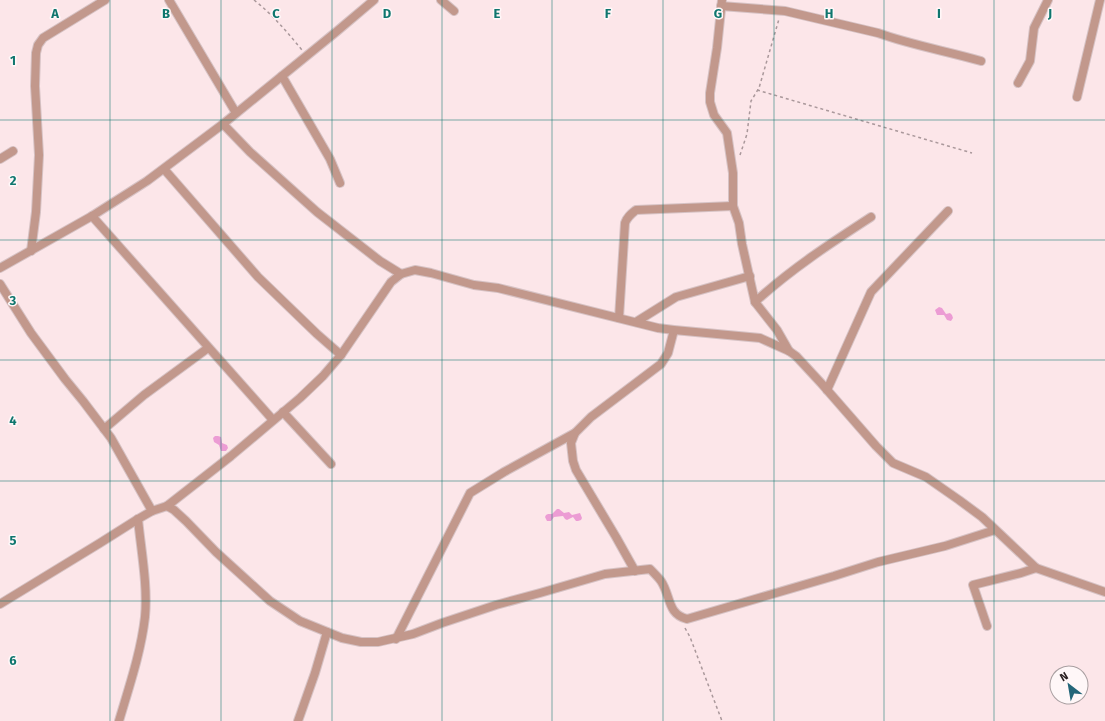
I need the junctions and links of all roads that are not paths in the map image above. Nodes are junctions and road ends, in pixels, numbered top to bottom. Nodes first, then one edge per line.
1 (105, 0) edge
2 (169, 0) edge
3 (374, 0) edge
4 (441, 0) edge
5 (1048, 0) edge
6 (1100, 0) edge
7 (722, 3) edge
8 (454, 11) dead end
9 (981, 61) dead end
10 (282, 76) junction
11 (1018, 83) dead end
12 (1077, 97) dead end
13 (236, 113) junction
14 (223, 124) junction
15 (13, 151) dead end
16 (0, 159) edge
17 (164, 169) junction
18 (340, 183) dead end
19 (733, 206) junction
20 (948, 211) dead end
21 (92, 216) junction
22 (871, 217) dead end
23 (31, 251) junction
24 (0, 268) edge
25 (401, 274) junction
26 (750, 276) junction
27 (0, 284) edge
28 (755, 302) junction
29 (619, 318) junction
30 (636, 322) junction
31 (674, 330) junction
32 (208, 348) junction
33 (789, 351) junction
34 (341, 355) junction
35 (827, 390) junction
36 (283, 412) junction
37 (273, 420) junction
38 (104, 429) junction
39 (575, 433) junction
40 (331, 464) dead end
41 (167, 506) junction
42 (152, 510) junction
43 (138, 518) junction
44 (995, 530) junction
45 (1036, 568) junction
46 (635, 571) junction
47 (1105, 592) edge
48 (0, 604) edge
49 (987, 626) dead end
50 (327, 632) junction
51 (396, 639) junction
52 (119, 721) edge
53 (298, 721) edge

1 - 23 street
2 - 13 street
3 - 10 street
4 - 8 street
5 - 11 street
6 - 12 street
7 - 9 street
7 - 19 street
10 - 13 street
10 - 18 street
13 - 14 street
14 - 17 street
14 - 25 street
15 - 16 street
17 - 21 street
17 - 34 street
19 - 26 street
19 - 29 street
20 - 35 street
21 - 23 street
21 - 32 street
22 - 28 street
23 - 24 street
25 - 29 street
25 - 34 street
26 - 28 street
26 - 30 street
27 - 38 street
28 - 33 street
29 - 30 street
30 - 31 street
31 - 33 street
31 - 39 street
32 - 37 street
32 - 38 street
33 - 35 street
34 - 36 street
35 - 44 street
36 - 37 street
36 - 40 street
37 - 41 street
38 - 42 street
39 - 46 street
39 - 51 street
41 - 42 street
41 - 50 street
42 - 43 street
43 - 48 street
43 - 52 street
44 - 45 street
44 - 46 street
45 - 47 street
45 - 49 street
46 - 51 street
50 - 51 street
50 - 53 street

